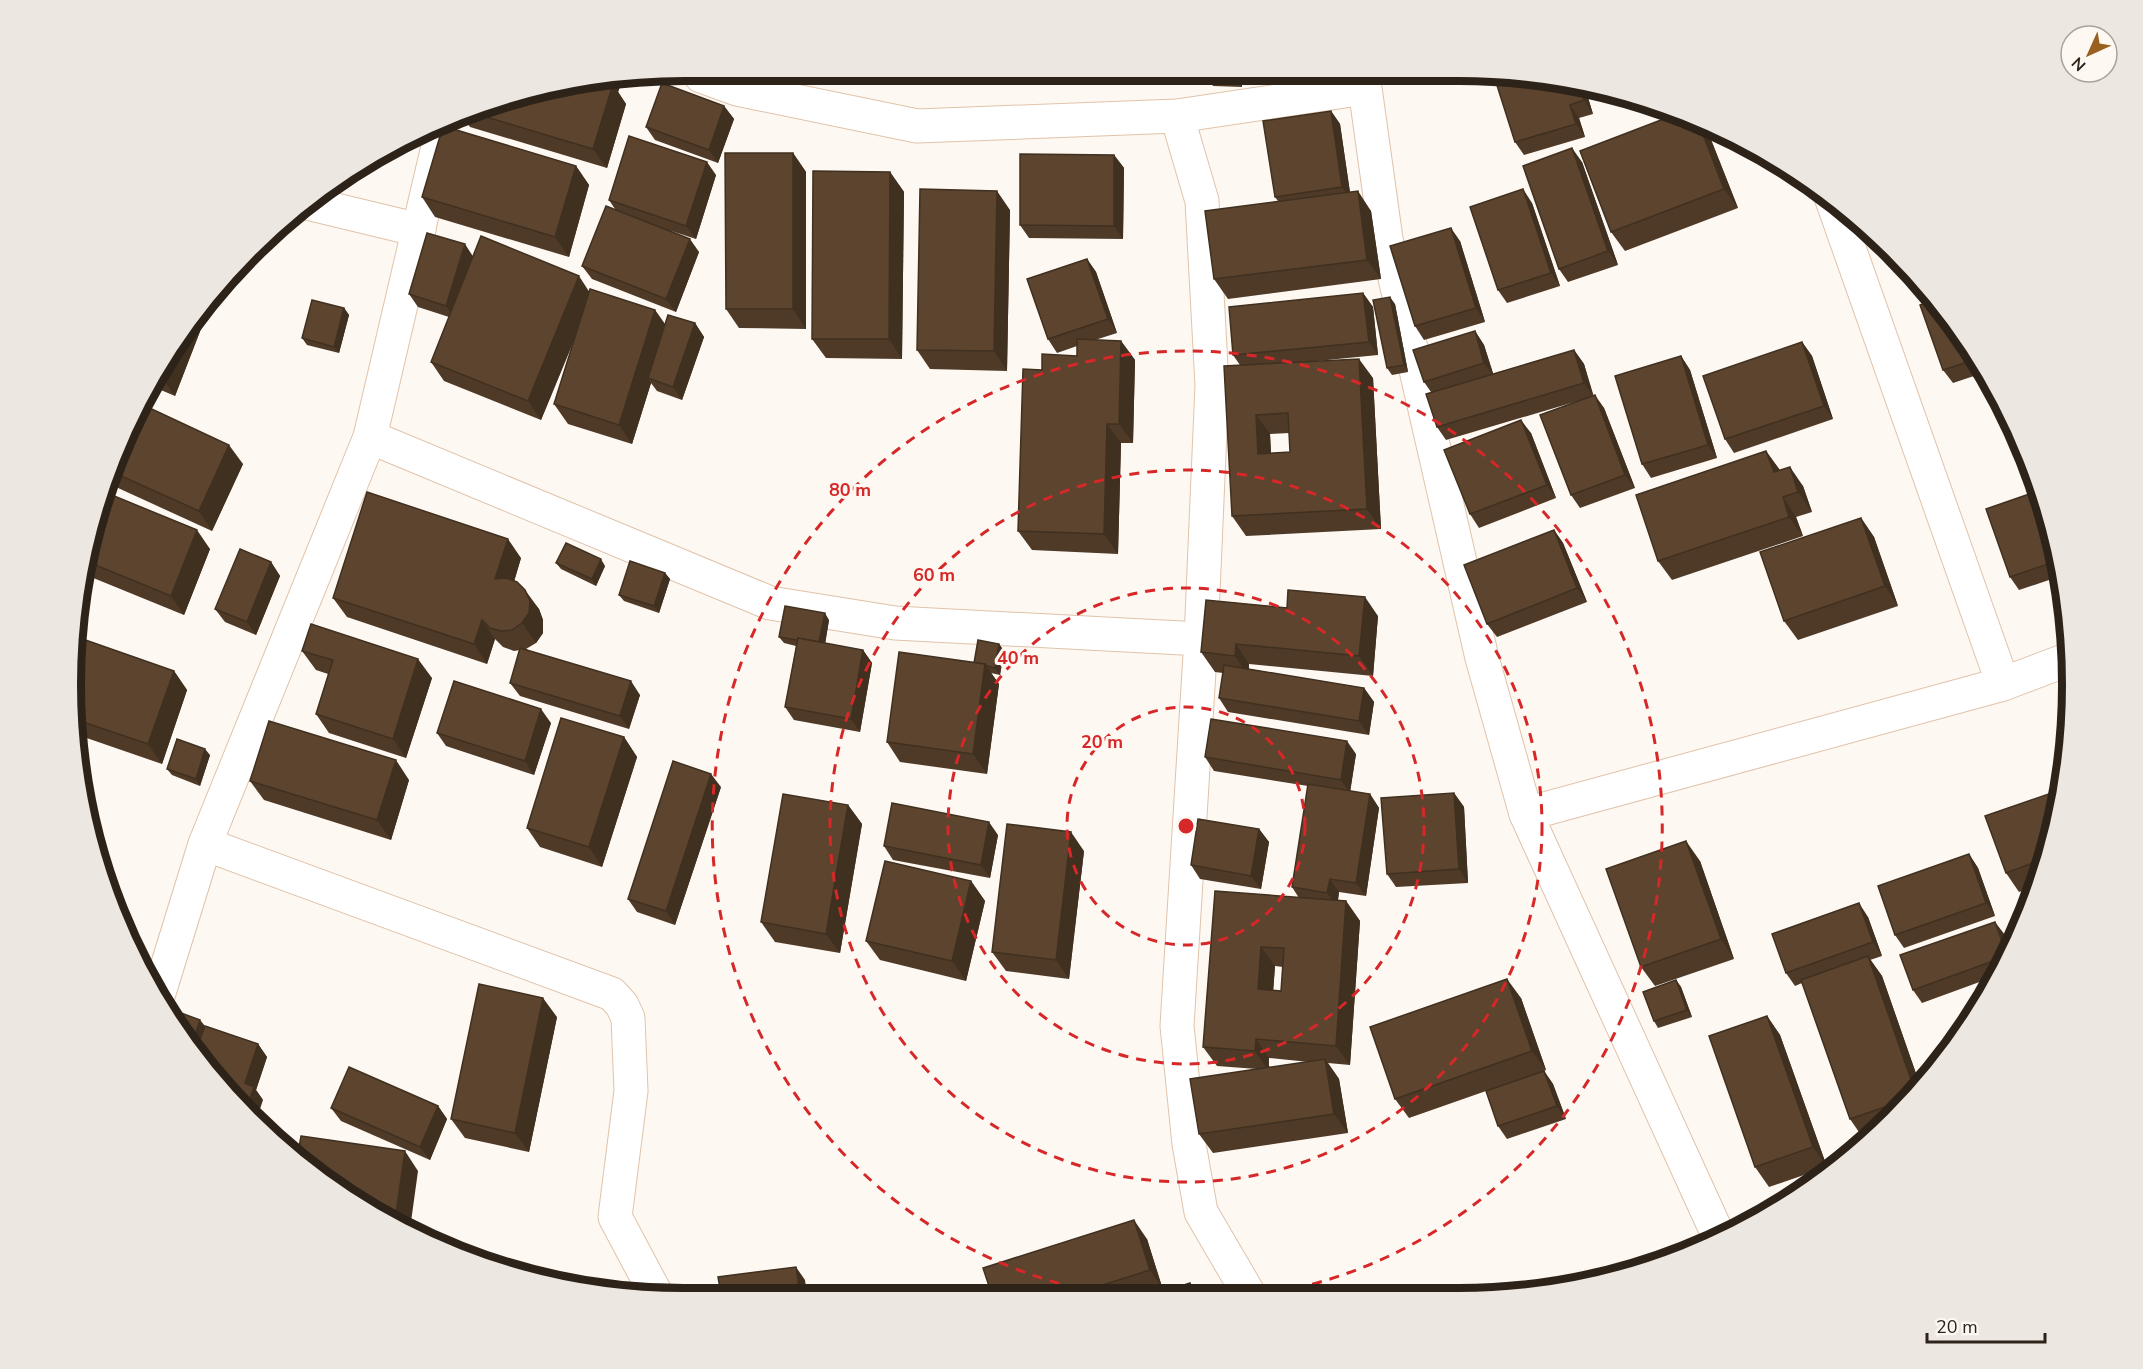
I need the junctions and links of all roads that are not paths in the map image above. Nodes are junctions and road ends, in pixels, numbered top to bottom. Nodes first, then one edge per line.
1 (714, 81) edge
2 (1177, 116) junction
3 (442, 132) edge
4 (318, 205) edge
5 (1838, 216) edge
6 (418, 230) junction
7 (370, 437) junction
8 (1201, 639) junction
9 (2061, 661) edge
10 (2002, 684) junction
11 (1526, 814) junction
12 (205, 844) junction
13 (161, 985) edge
14 (1716, 1230) edge
15 (653, 1287) edge
16 (1245, 1288) edge

1 - 2 street
2 - 8 street
2 - 11 street
3 - 6 street
4 - 6 street
5 - 10 street
6 - 7 street
7 - 8 street
7 - 12 street
8 - 16 street
9 - 10 street
10 - 11 street
11 - 14 street
12 - 13 street
12 - 15 street

